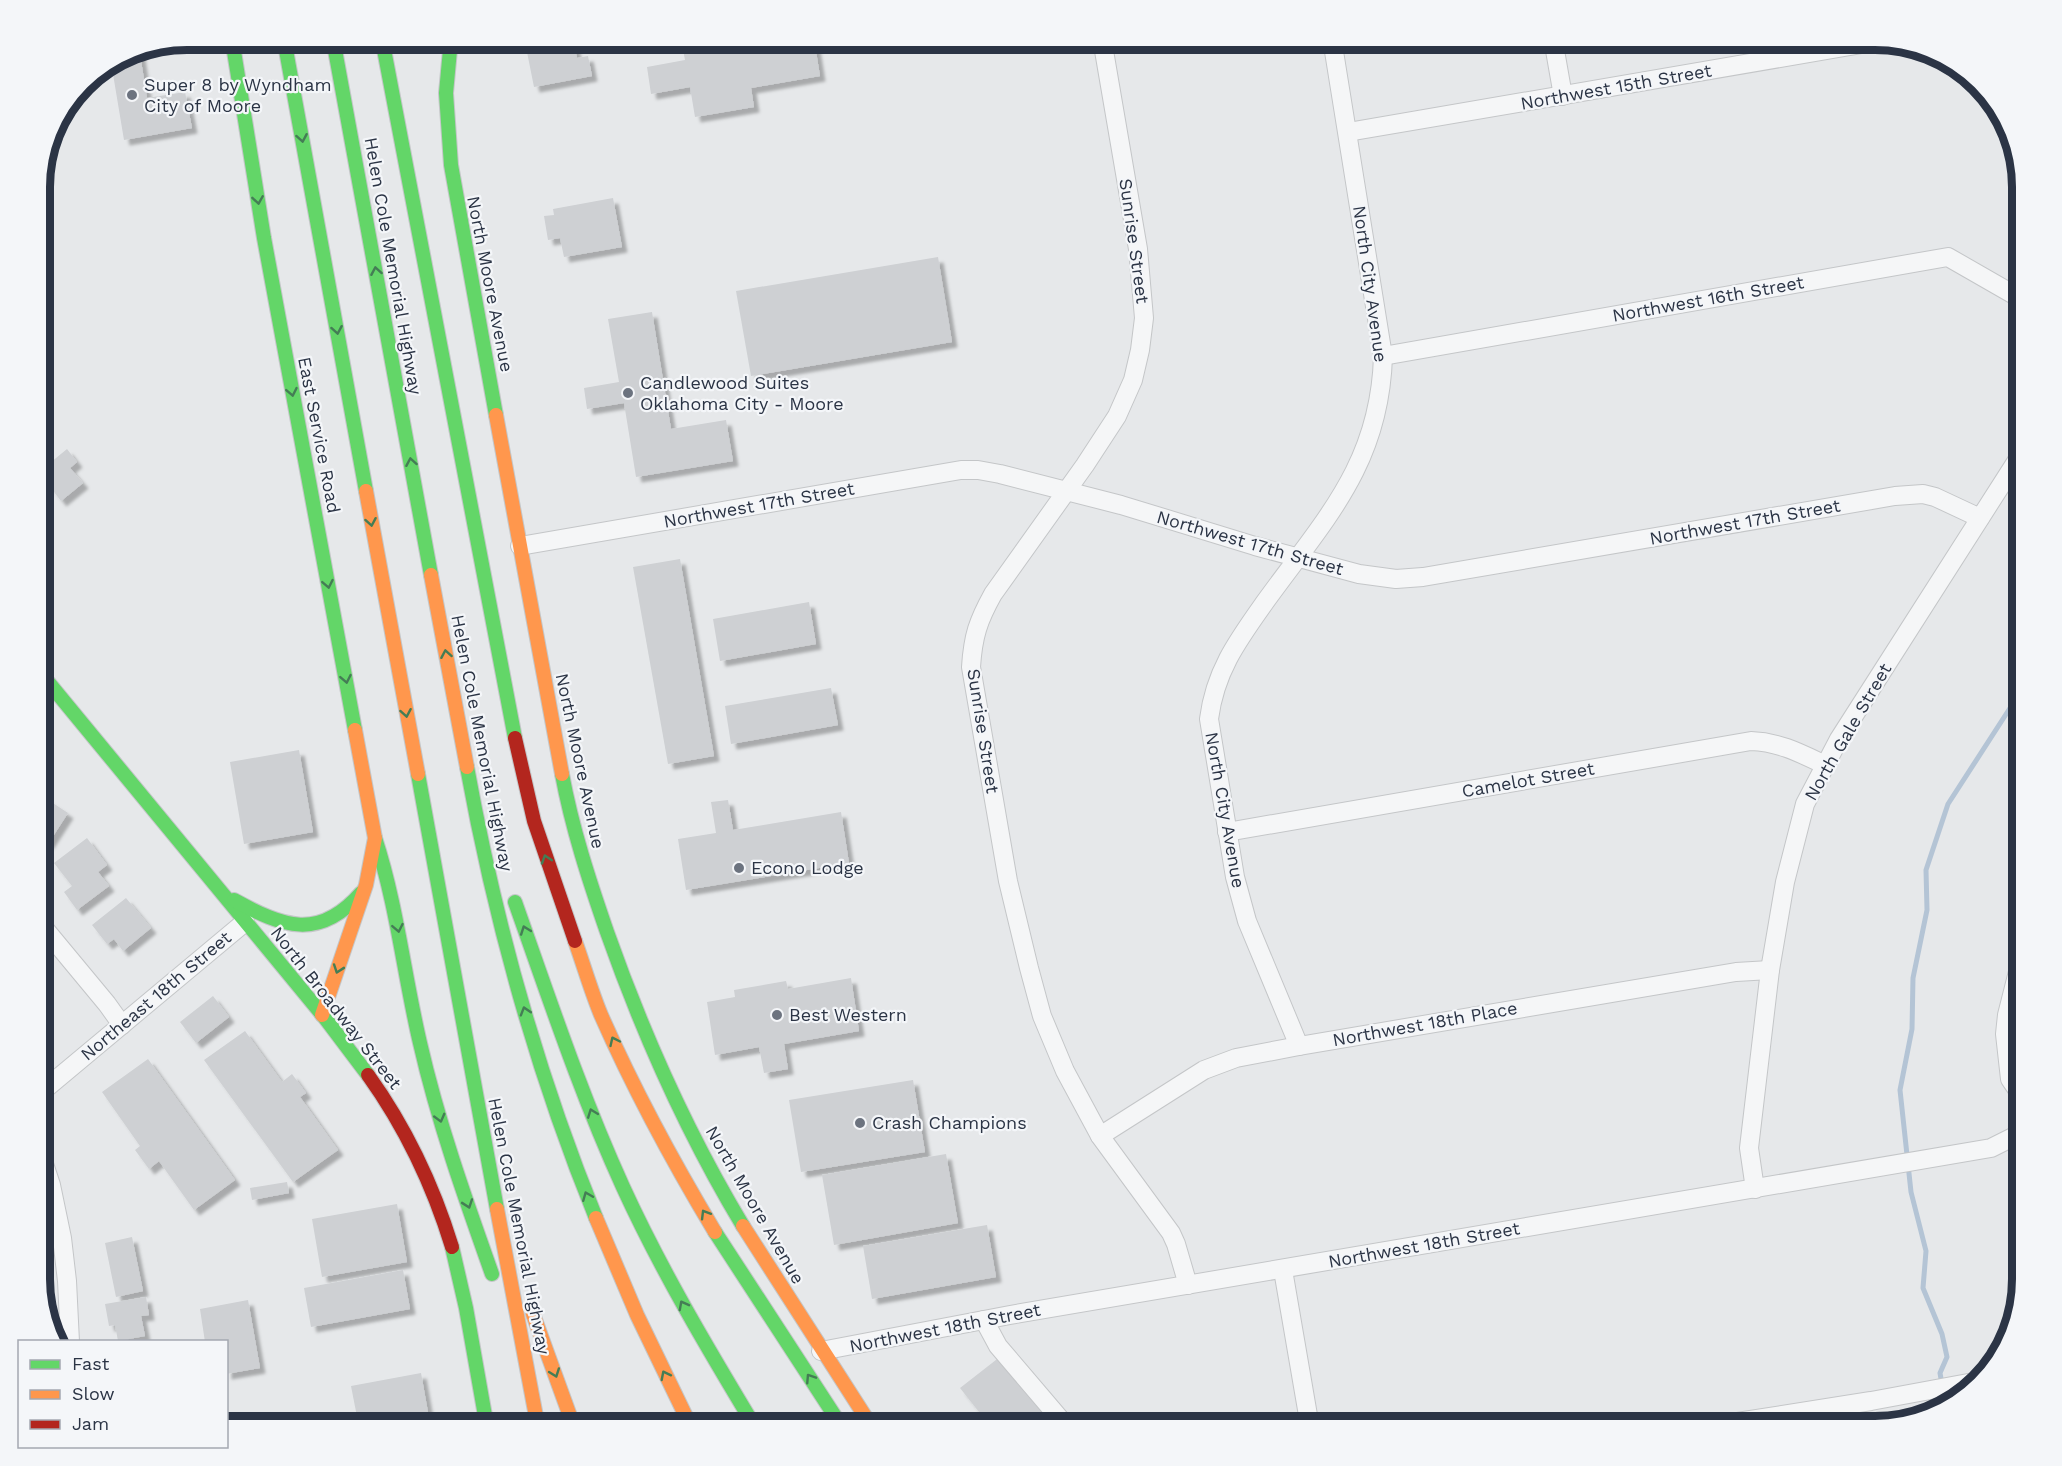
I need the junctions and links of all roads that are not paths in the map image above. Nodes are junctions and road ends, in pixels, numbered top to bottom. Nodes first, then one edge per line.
1 (234, 50) edge
2 (286, 50) edge
3 (335, 50) edge
4 (384, 50) edge
5 (450, 50) edge
6 (1104, 50) edge
7 (1334, 50) edge
8 (1555, 50) edge
9 (1827, 50) edge
10 (1563, 96) junction
11 (1348, 132) junction
12 (2012, 294) edge
13 (1383, 356) junction
14 (2012, 468) edge
15 (1066, 491) junction
16 (1980, 518) junction
17 (520, 546) junction
18 (1298, 557) junction
19 (50, 684) edge
20 (1825, 765) junction
21 (468, 774) junction
22 (1227, 831) junction
23 (375, 837) junction
24 (500, 862) dead end
25 (508, 884) dead end
26 (366, 885) junction
27 (225, 896) junction
28 (245, 922) junction
29 (50, 935) edge
30 (1770, 970) junction
31 (2012, 995) edge
32 (322, 1015) junction
33 (122, 1025) junction
34 (1299, 1046) junction
35 (2012, 1082) edge
36 (50, 1085) edge
37 (1100, 1136) junction
38 (2012, 1138) edge
39 (50, 1182) edge
40 (1755, 1189) junction
41 (499, 1220) junction
42 (1283, 1270) junction
43 (1188, 1286) junction
44 (984, 1320) junction
45 (70, 1340) edge
46 (821, 1351) junction
47 (1966, 1382) edge
48 (531, 1386) junction
49 (485, 1416) edge
50 (536, 1416) edge
51 (570, 1416) edge
52 (685, 1416) edge
53 (748, 1416) edge
54 (835, 1416) edge
55 (865, 1416) edge
56 (1058, 1416) edge
57 (1308, 1416) edge
58 (1775, 1416) edge

1 -> 23 main road, East Service Road
2 -> 41 main road, Helen Cole Memorial Highway
21 -> 3 main road, Helen Cole Memorial Highway
54 -> 4 main road
5 - 17 main road, North Moore Avenue
6 - 15 street, Sunrise Street
7 - 11 street, North City Avenue
8 - 10 street
9 - 10 street, Northwest 15th Street
10 - 11 street, Northwest 15th Street
11 - 13 street, North City Avenue
12 - 13 street, Northwest 16th Street
13 - 18 street, North City Avenue
14 - 16 street, North Gale Street
15 - 17 street, Northwest 17th Street
15 - 18 street, Northwest 17th Street
15 - 37 street, Sunrise Street
16 - 18 street, Northwest 17th Street
16 - 20 street, North Gale Street
17 - 46 main road, North Moore Avenue
18 - 22 street, North City Avenue
19 - 27 main road, North Broadway Street
20 - 22 street, Camelot Street
20 - 30 street, North Gale Street
21 - 24 main road
52 -> 21 main road, Helen Cole Memorial Highway
22 - 34 street, North City Avenue
23 - 26 main road
23 -> 48 main road
53 -> 25 main road
26 - 27 main road
26 -> 32 main road
27 - 28 main road, North Broadway Street
28 - 32 main road, North Broadway Street
28 - 33 street, Northeast 18th Street
29 - 33 street
30 - 34 street, Northwest 18th Place
30 - 40 street, North Gale Street
31 - 35 street
32 - 49 main road, North Broadway Street
33 - 36 street, Northeast 18th Street
34 - 37 street, Northwest 18th Place
37 - 43 street, Sunrise Street
38 - 40 street, Northwest 18th Street
39 - 45 street
40 - 42 street, Northwest 18th Street
41 - 48 main road, Helen Cole Memorial Highway
41 -> 51 main road
42 - 43 street, Northwest 18th Street
42 - 57 street
43 - 44 street, Northwest 18th Street
44 - 46 street, Northwest 18th Street
44 - 56 street
46 - 55 main road, North Moore Avenue
47 - 58 street
48 - 50 main road, Helen Cole Memorial Highway

